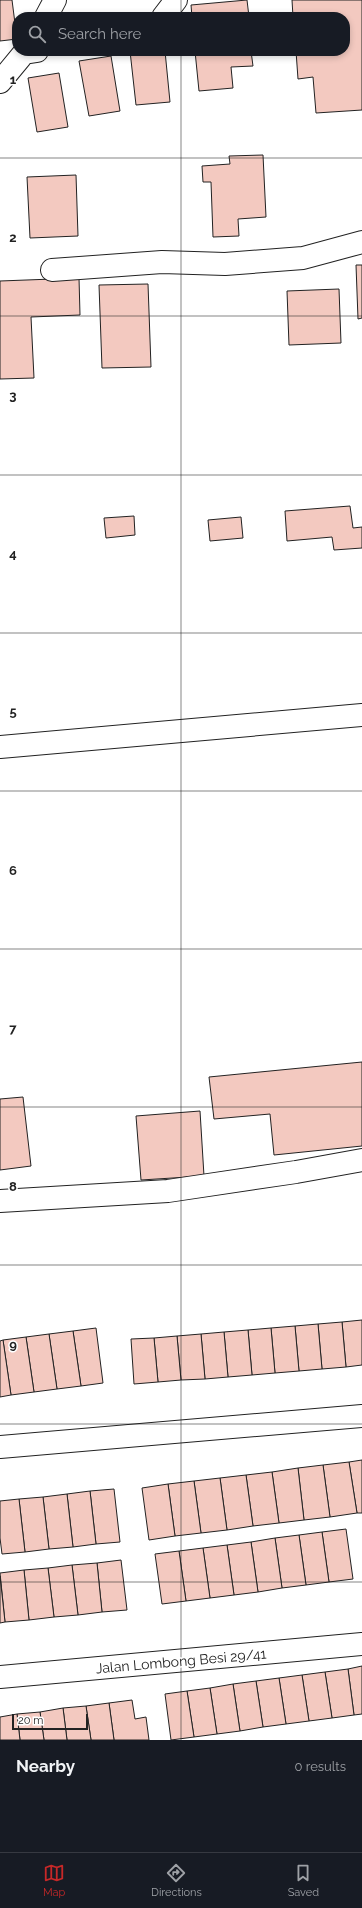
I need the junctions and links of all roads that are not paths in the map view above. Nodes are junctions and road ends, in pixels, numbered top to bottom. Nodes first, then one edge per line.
1 (55, 0) edge
2 (176, 0) edge
3 (49, 12) edge
4 (167, 12) edge
5 (25, 56) edge
6 (0, 82) edge
7 (362, 242) edge
8 (52, 270) dead end
9 (362, 714) edge
10 (0, 747) edge
11 (362, 1160) edge
12 (0, 1201) edge
13 (362, 1416) edge
14 (0, 1447) edge
15 (362, 1644) edge
16 (0, 1677) edge

1 - 3 street
2 - 4 street
5 - 6 street
7 - 8 street
9 - 10 street
11 - 12 street
13 - 14 street
15 - 16 street, Jalan Lombong Besi 29/41

